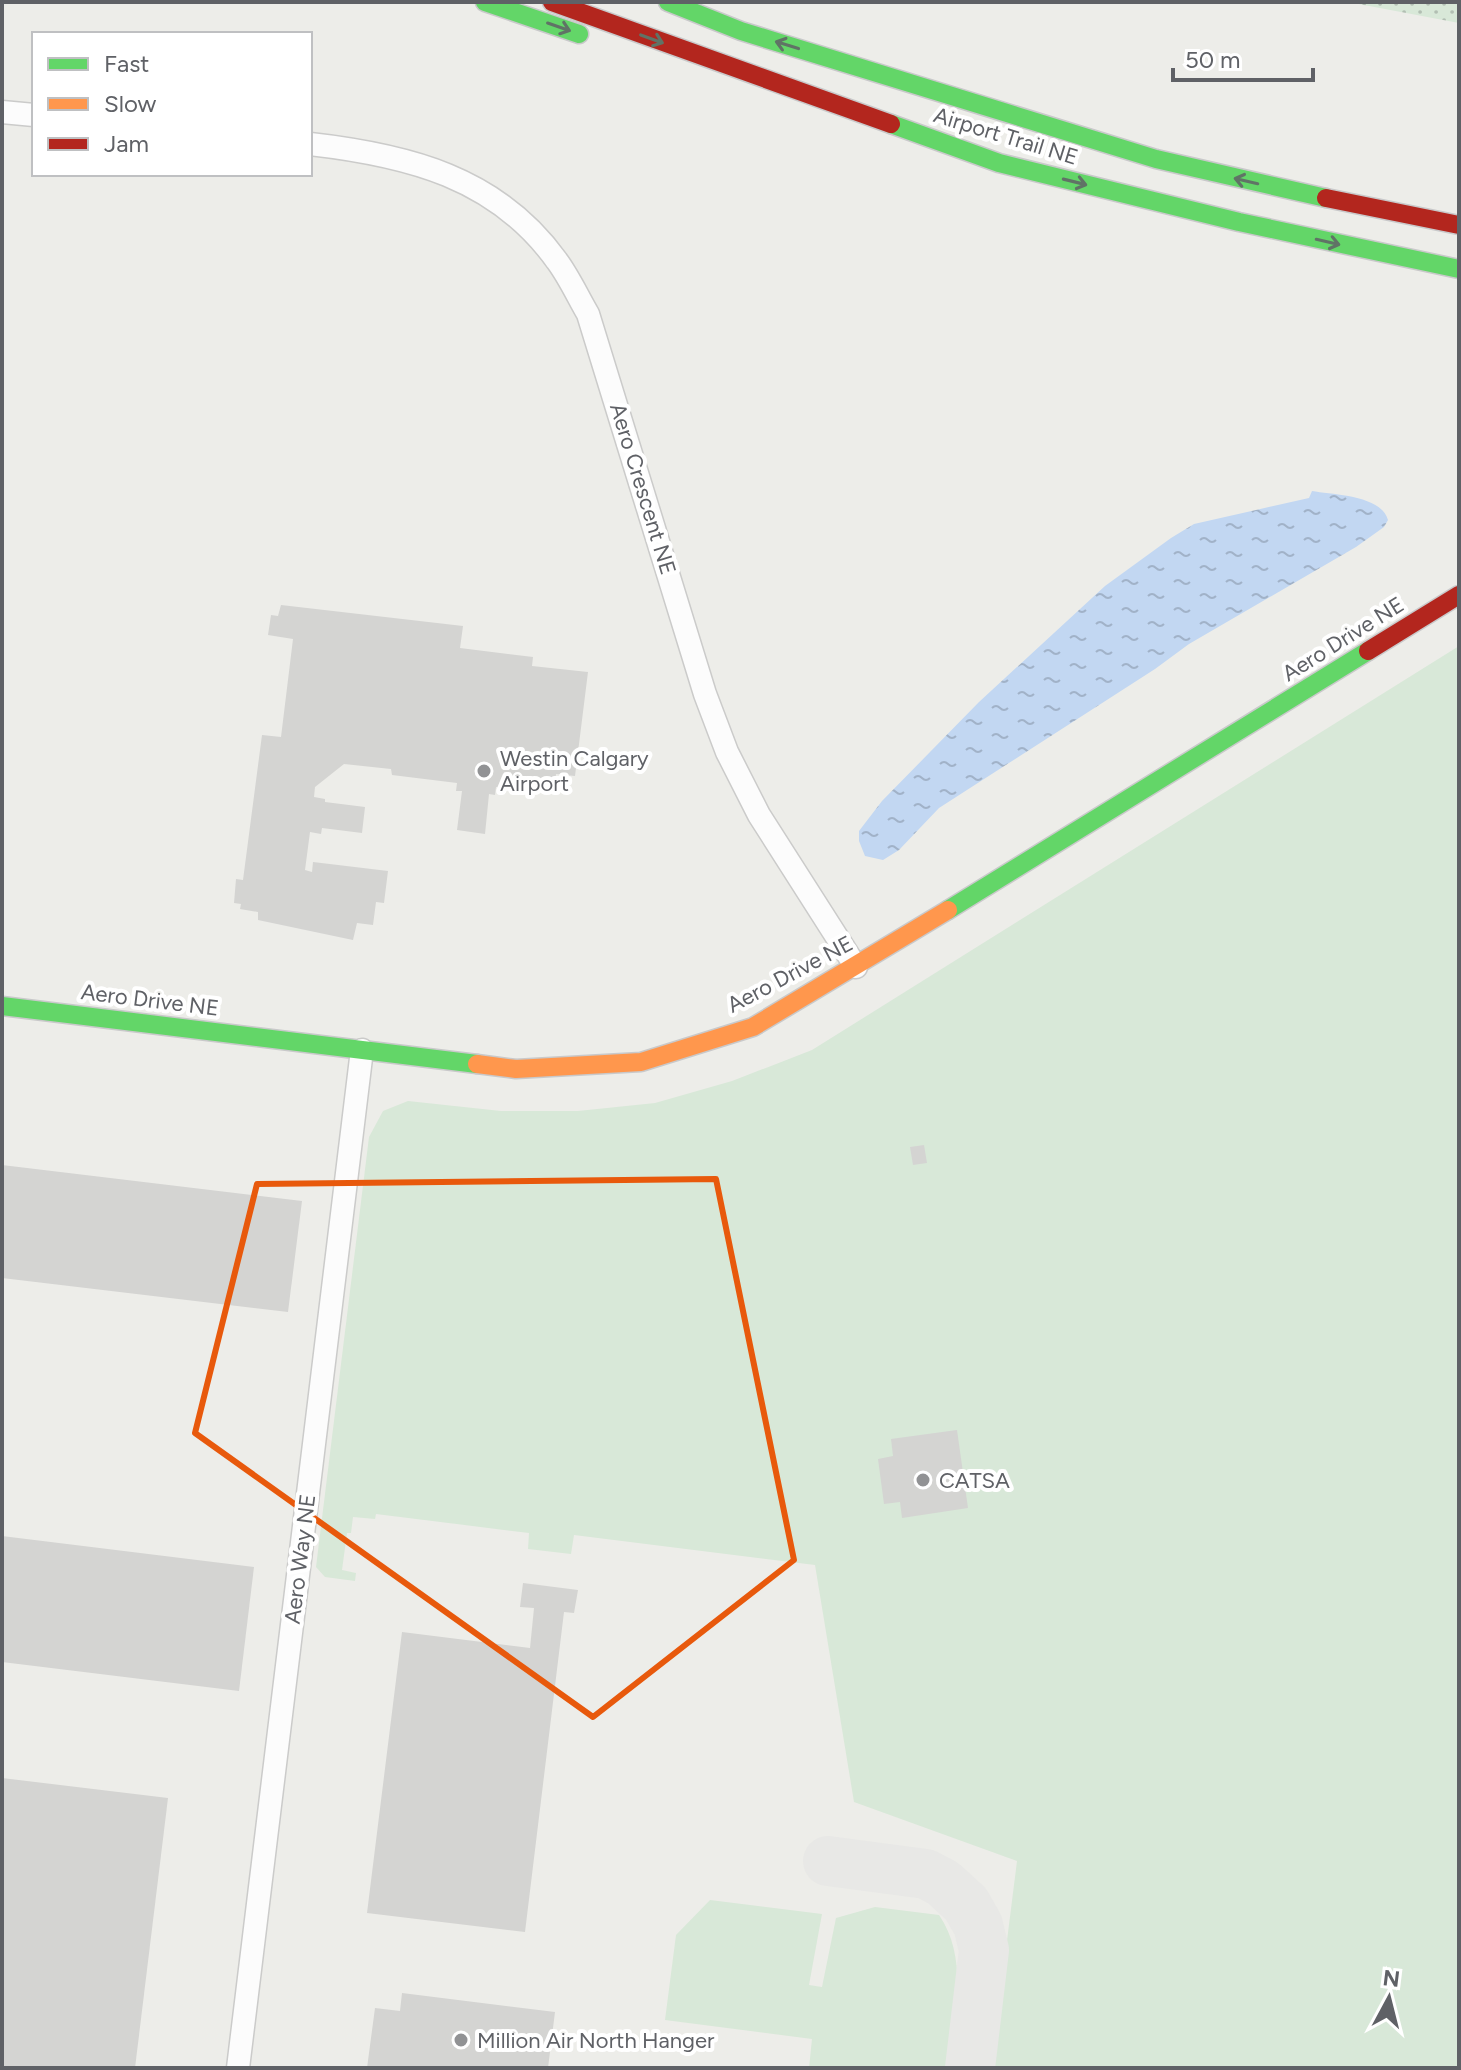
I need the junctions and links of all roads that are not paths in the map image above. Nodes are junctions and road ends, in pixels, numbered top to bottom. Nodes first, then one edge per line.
1 (485, 2) edge
2 (552, 2) edge
3 (668, 2) edge
4 (781, 25) dead end
5 (596, 40) dead end
6 (709, 78) dead end
7 (2, 112) edge
8 (32, 115) edge
9 (312, 144) edge
10 (1156, 159) junction
11 (999, 163) junction
12 (1459, 225) edge
13 (1459, 269) edge
14 (1459, 595) edge
15 (856, 967) junction
16 (2, 1006) edge
17 (362, 1050) junction
18 (238, 2068) edge

1 -> 5 main road
2 -> 11 main road, Airport Trail NE
10 -> 3 main road, Airport Trail NE
4 - 10 main road
6 - 11 main road
7 - 8 street
9 - 15 street, Aero Crescent NE
12 -> 10 main road, Airport Trail NE
11 -> 13 main road, Airport Trail NE
14 - 15 main road, Aero Drive NE
15 - 17 main road, Aero Drive NE
16 - 17 main road, Aero Drive NE
17 - 18 street, Aero Way NE

